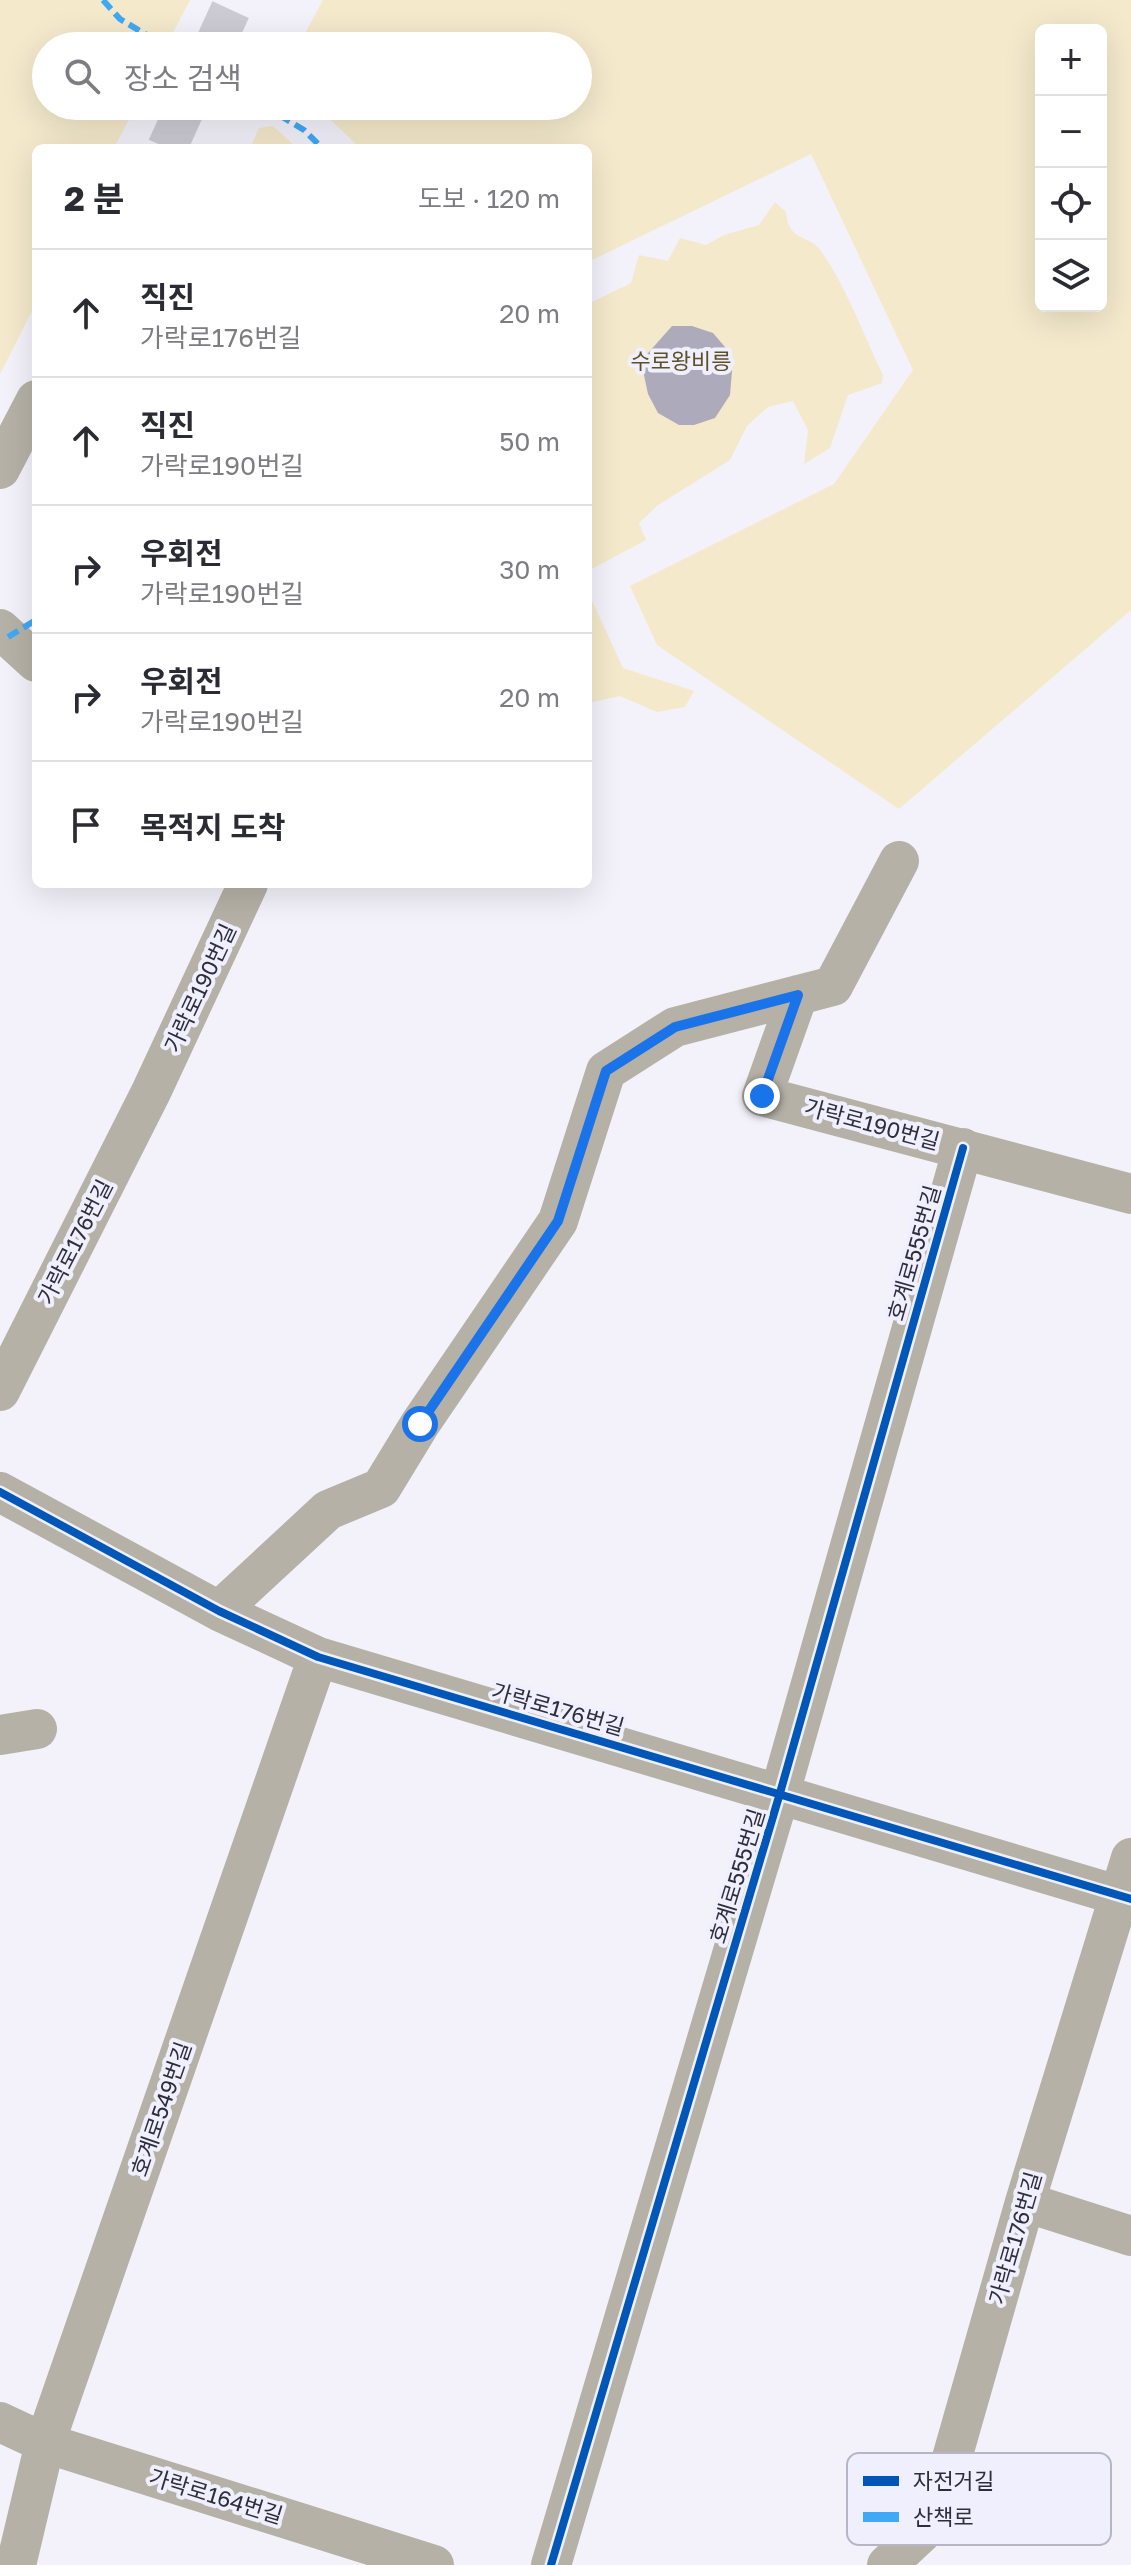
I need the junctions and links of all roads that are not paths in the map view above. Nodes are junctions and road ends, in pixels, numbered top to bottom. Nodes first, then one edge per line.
1 (32, 408) edge
2 (0, 469) edge
3 (0, 629) edge
4 (32, 658) edge
5 (899, 861) dead end
6 (246, 888) edge
7 (798, 995) junction
8 (151, 1092) joint
9 (963, 1148) junction
10 (1131, 1194) edge
11 (0, 1391) edge
12 (0, 1492) edge
13 (219, 1611) junction
14 (318, 1657) junction
15 (780, 1793) junction
16 (1131, 1858) edge
17 (1125, 1897) edge
18 (1025, 2202) junction
19 (1131, 2236) edge
20 (0, 2422) edge
21 (45, 2443) junction
22 (953, 2453) edge
23 (908, 2545) edge
24 (16, 2565) edge
25 (434, 2565) edge
26 (551, 2565) edge
27 (887, 2565) edge

1 - 2 street
3 - 4 street
5 - 7 street
6 - 8 street, 가락로190번길
7 - 9 street, 가락로190번길
7 - 13 street
8 - 11 street, 가락로176번길
9 - 10 street, 가락로190번길
9 - 15 street, 호계로555번길
12 - 13 street, 가락로176번길
13 - 14 street, 가락로176번길
14 - 15 street, 가락로176번길
14 - 21 street, 호계로549번길
15 - 17 street, 가락로176번길
15 - 26 street, 호계로555번길
16 - 17 street, 가락로176번길
17 - 18 street, 가락로176번길
18 - 19 street
18 - 22 street, 가락로176번길
20 - 21 street, 가락로164번길
21 - 24 street, 호계로549번길
21 - 25 street, 가락로164번길
23 - 27 street, 가락로176번길

